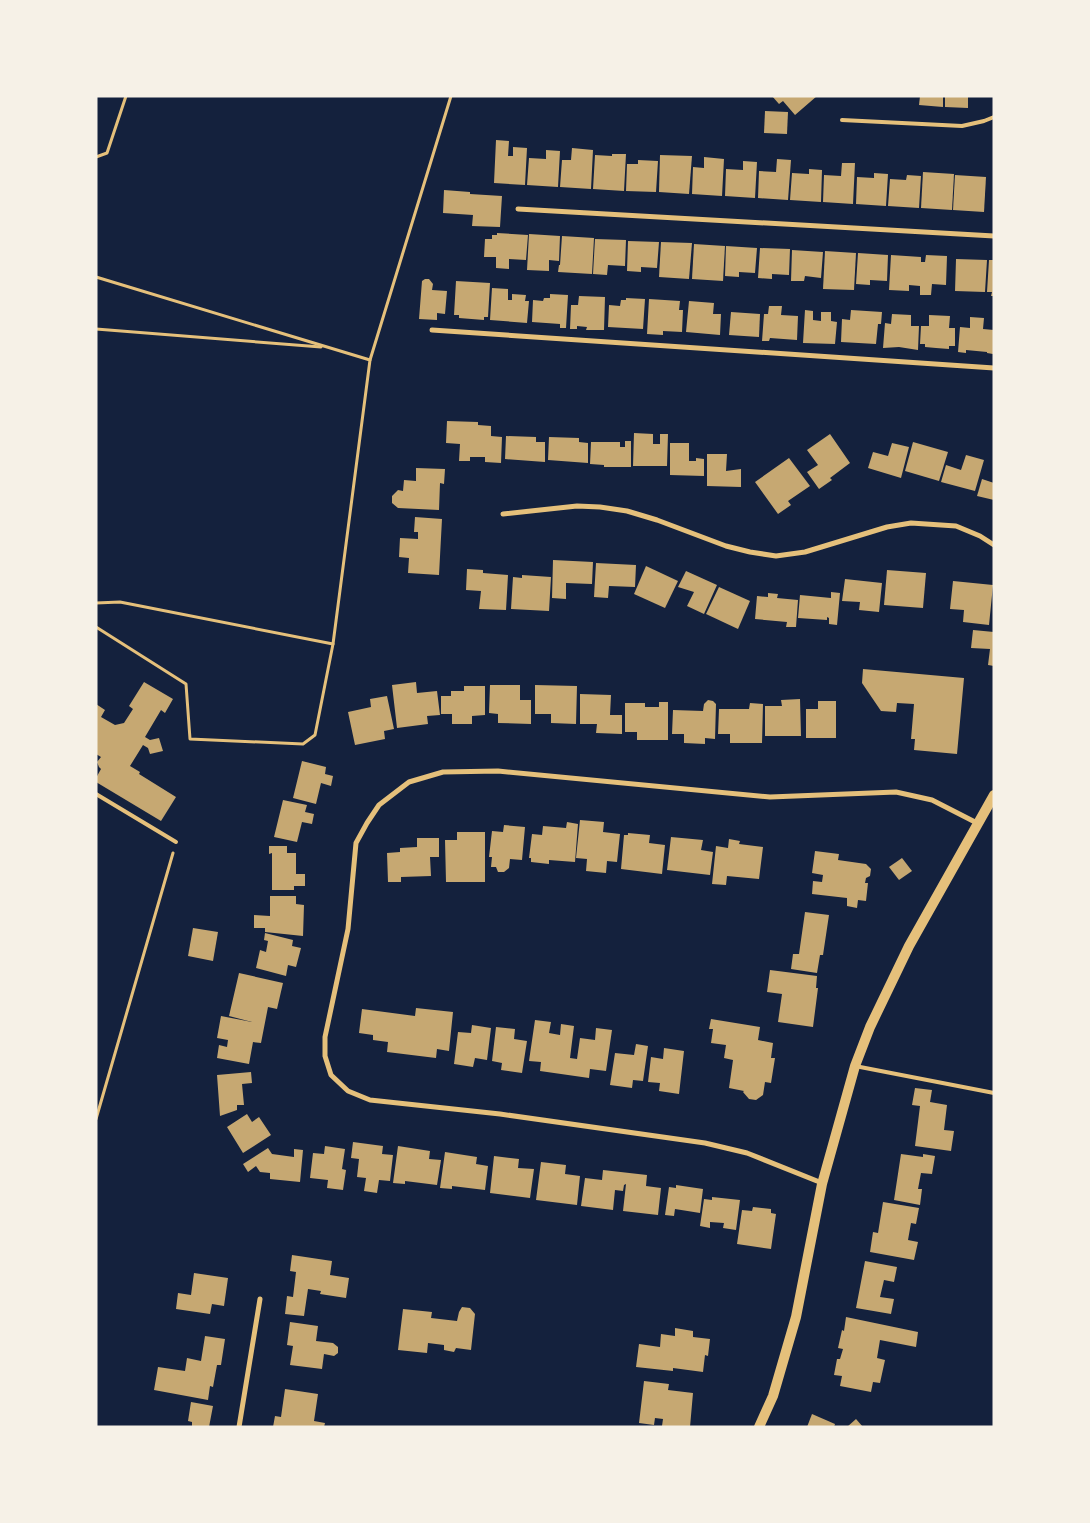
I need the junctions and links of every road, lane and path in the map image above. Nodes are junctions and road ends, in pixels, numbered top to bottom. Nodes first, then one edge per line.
1 (126, 96) edge
2 (450, 96) edge
3 (994, 117) edge
4 (842, 120) dead end
5 (96, 156) edge
6 (518, 209) dead end
7 (994, 236) edge
8 (96, 277) edge
9 (96, 329) edge
10 (432, 330) dead end
11 (329, 348) junction
12 (370, 360) junction
13 (994, 368) edge
14 (503, 514) dead end
15 (994, 545) edge
16 (96, 603) edge
17 (96, 627) edge
18 (333, 644) junction
19 (96, 794) edge
20 (994, 795) edge
21 (977, 823) junction
22 (176, 842) joint
23 (855, 1066) junction
24 (994, 1093) edge
25 (96, 1119) edge
26 (822, 1184) junction
27 (260, 1299) dead end
28 (239, 1427) edge
29 (759, 1427) edge

1 - 5 path
2 - 12 path
3 - 4 lane
6 - 7 street
8 - 11 path
9 - 11 path
10 - 13 street
11 - 12 path
12 - 18 path
14 - 15 street
16 - 18 path
17 - 18 path
19 - 22 lane
20 - 21 main road
21 - 23 main road
21 - 26 street
22 - 25 path
23 - 24 lane
23 - 26 main road
26 - 29 main road
27 - 28 street

